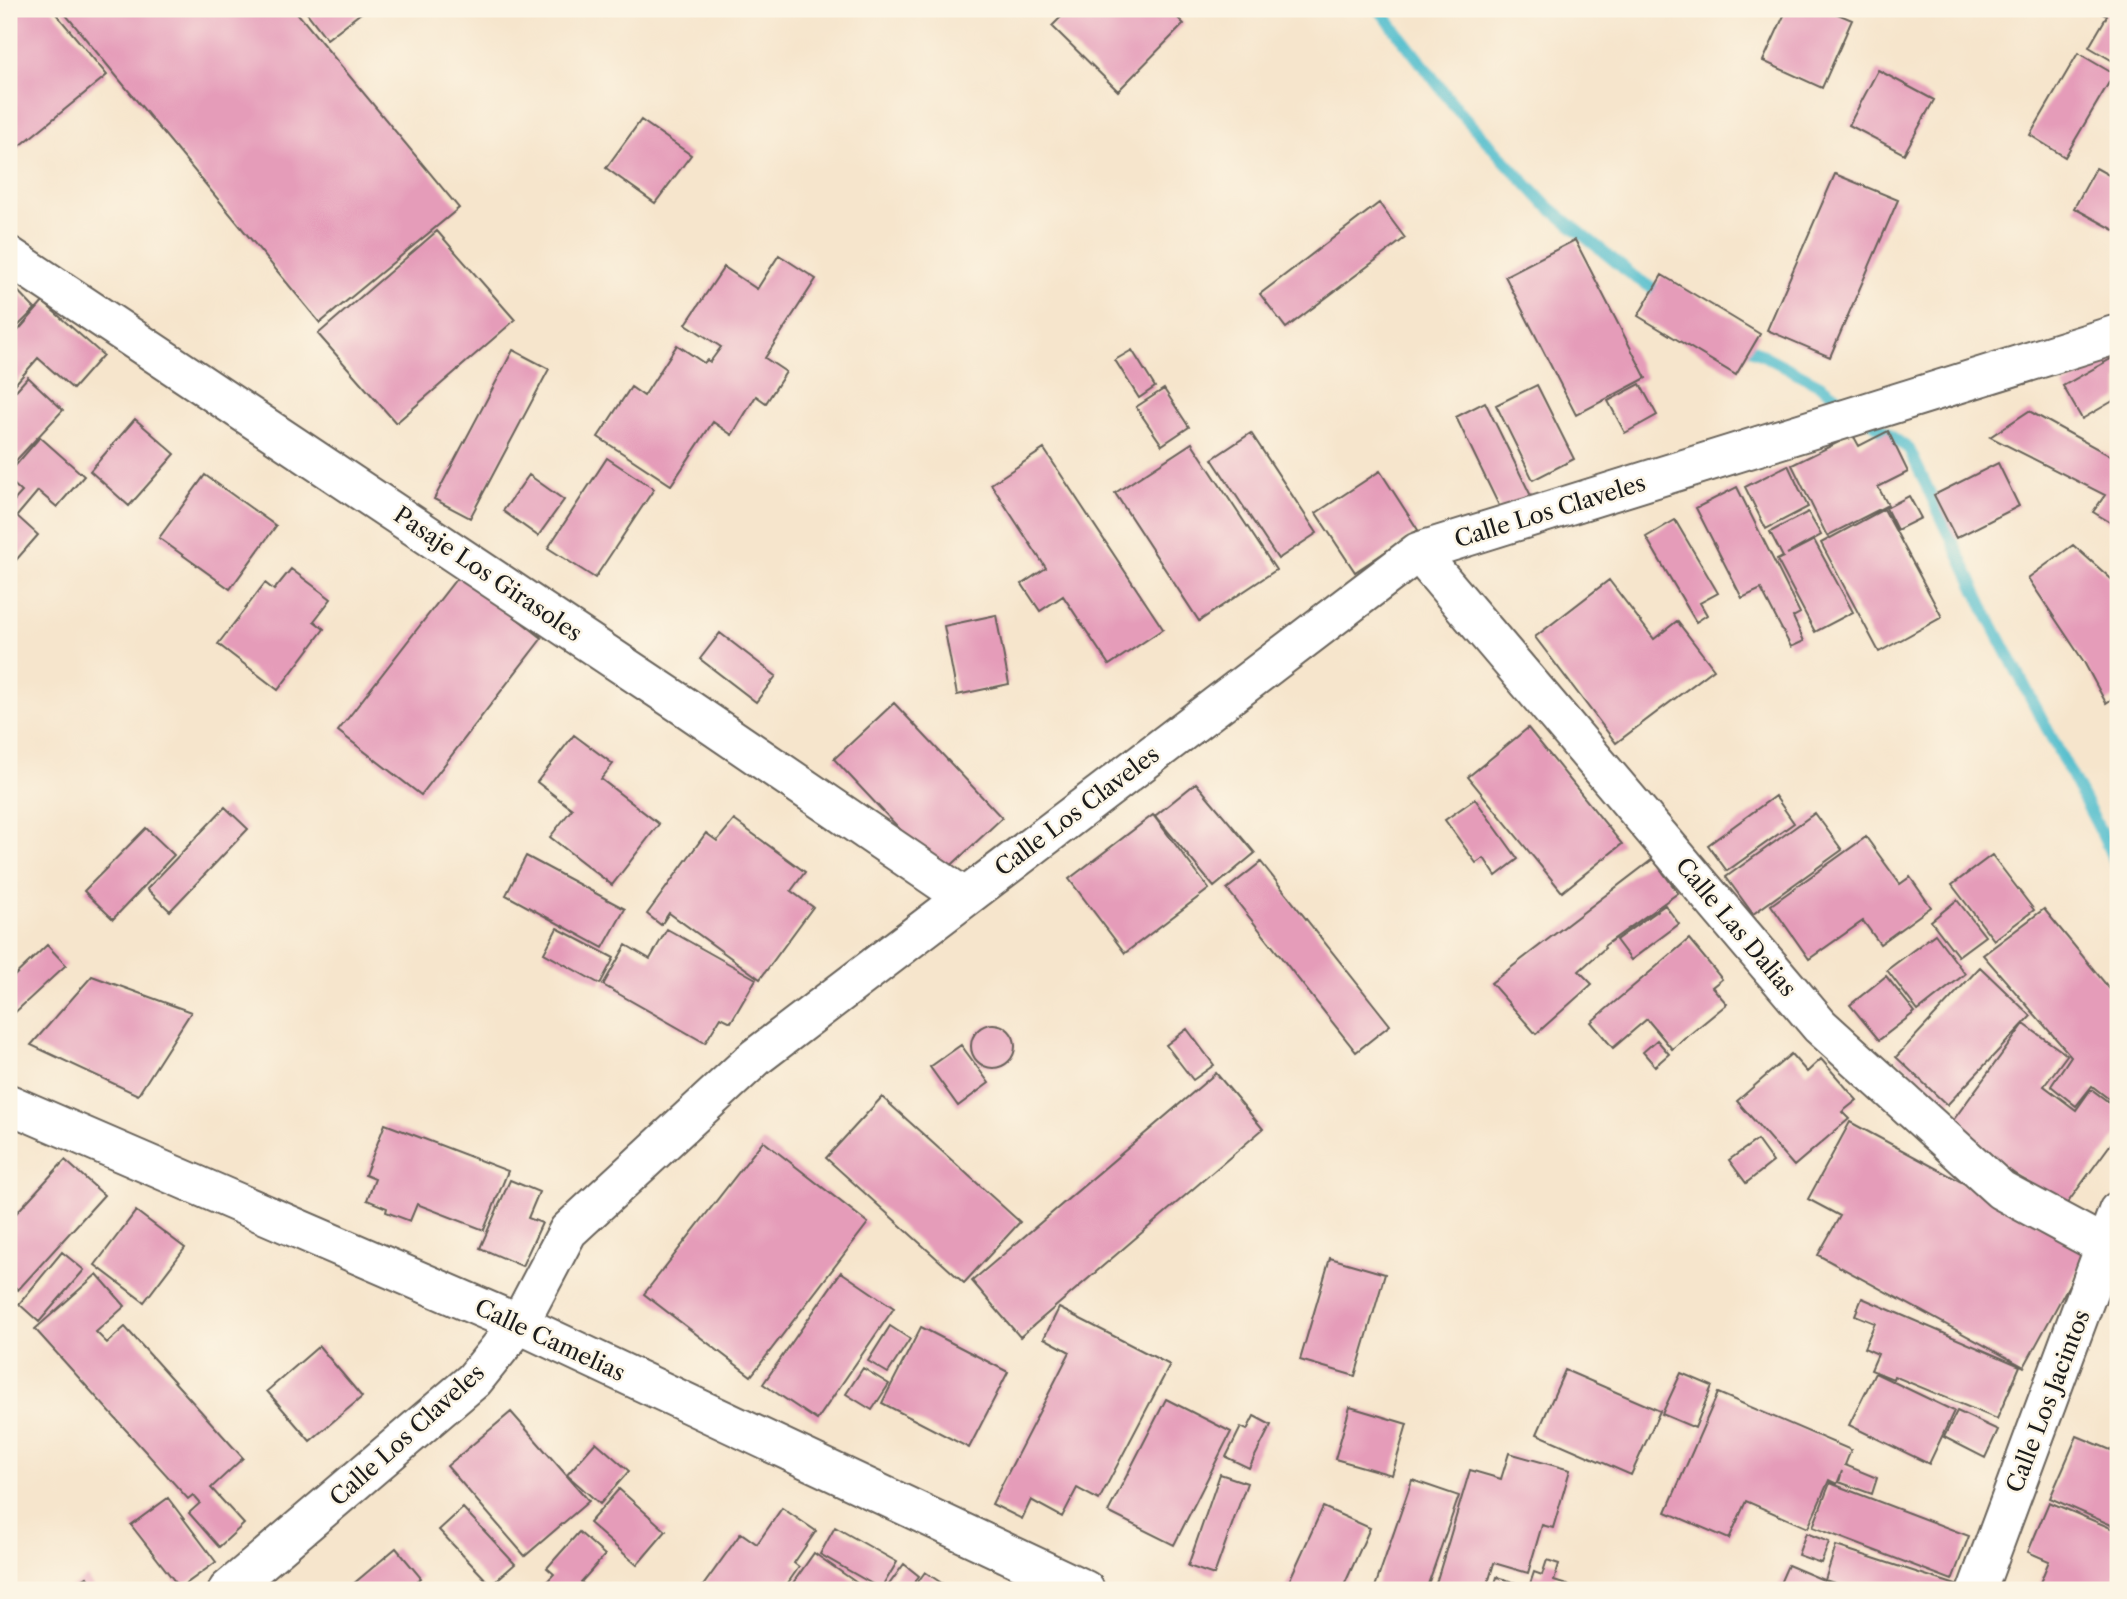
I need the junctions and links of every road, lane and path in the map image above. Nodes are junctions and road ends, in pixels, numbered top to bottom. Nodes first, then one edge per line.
1 (9, 256) edge
2 (2118, 334) edge
3 (1418, 552) junction
4 (964, 897) junction
5 (9, 1104) edge
6 (2118, 1211) edge
7 (2105, 1246) junction
8 (519, 1324) junction
9 (228, 1590) edge
10 (1085, 1590) edge
11 (1977, 1590) edge

1 - 4 street, Pasaje Los Girasoles
2 - 3 street, Calle Los Claveles
3 - 4 street, Calle Los Claveles
3 - 7 street, Calle Las Dalias
4 - 8 street, Calle Los Claveles
5 - 8 street, Calle Camelias
6 - 7 street, Calle Los Jacintos
7 - 11 street, Calle Los Jacintos
8 - 9 street, Calle Los Claveles
8 - 10 street, Calle Camelias

